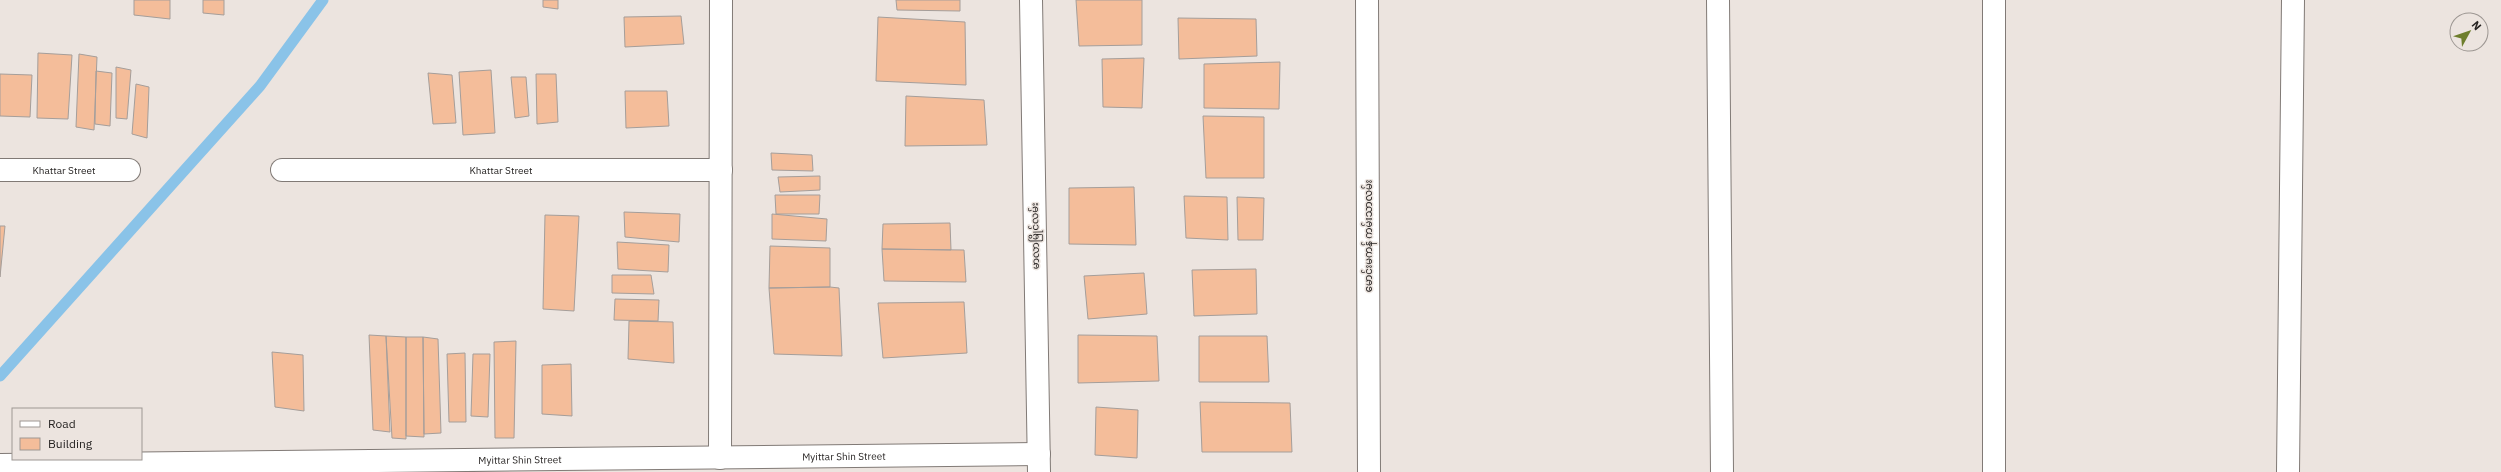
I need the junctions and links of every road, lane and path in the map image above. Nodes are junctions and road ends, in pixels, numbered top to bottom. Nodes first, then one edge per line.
1 (722, 0) edge
2 (1031, 0) edge
3 (1366, 0) edge
4 (1718, 0) edge
5 (1994, 0) edge
6 (2293, 0) edge
7 (0, 170) edge
8 (129, 170) dead end
9 (282, 170) dead end
10 (721, 170) junction
11 (720, 458) junction
12 (1039, 463) edge
13 (0, 466) edge
14 (1369, 472) edge
15 (1722, 472) edge
16 (1994, 472) edge
17 (2288, 472) edge

1 - 10 street
2 - 12 street, မာလာမြိုင်လမ်း
3 - 14 street, မောင်းမကန် ကမ်းသာလမ်း
4 - 15 street
5 - 16 street
6 - 17 street
7 - 8 street, Khattar Street
9 - 10 street, Khattar Street
10 - 11 street
11 - 12 street, Myittar Shin Street
11 - 13 street, Myittar Shin Street

